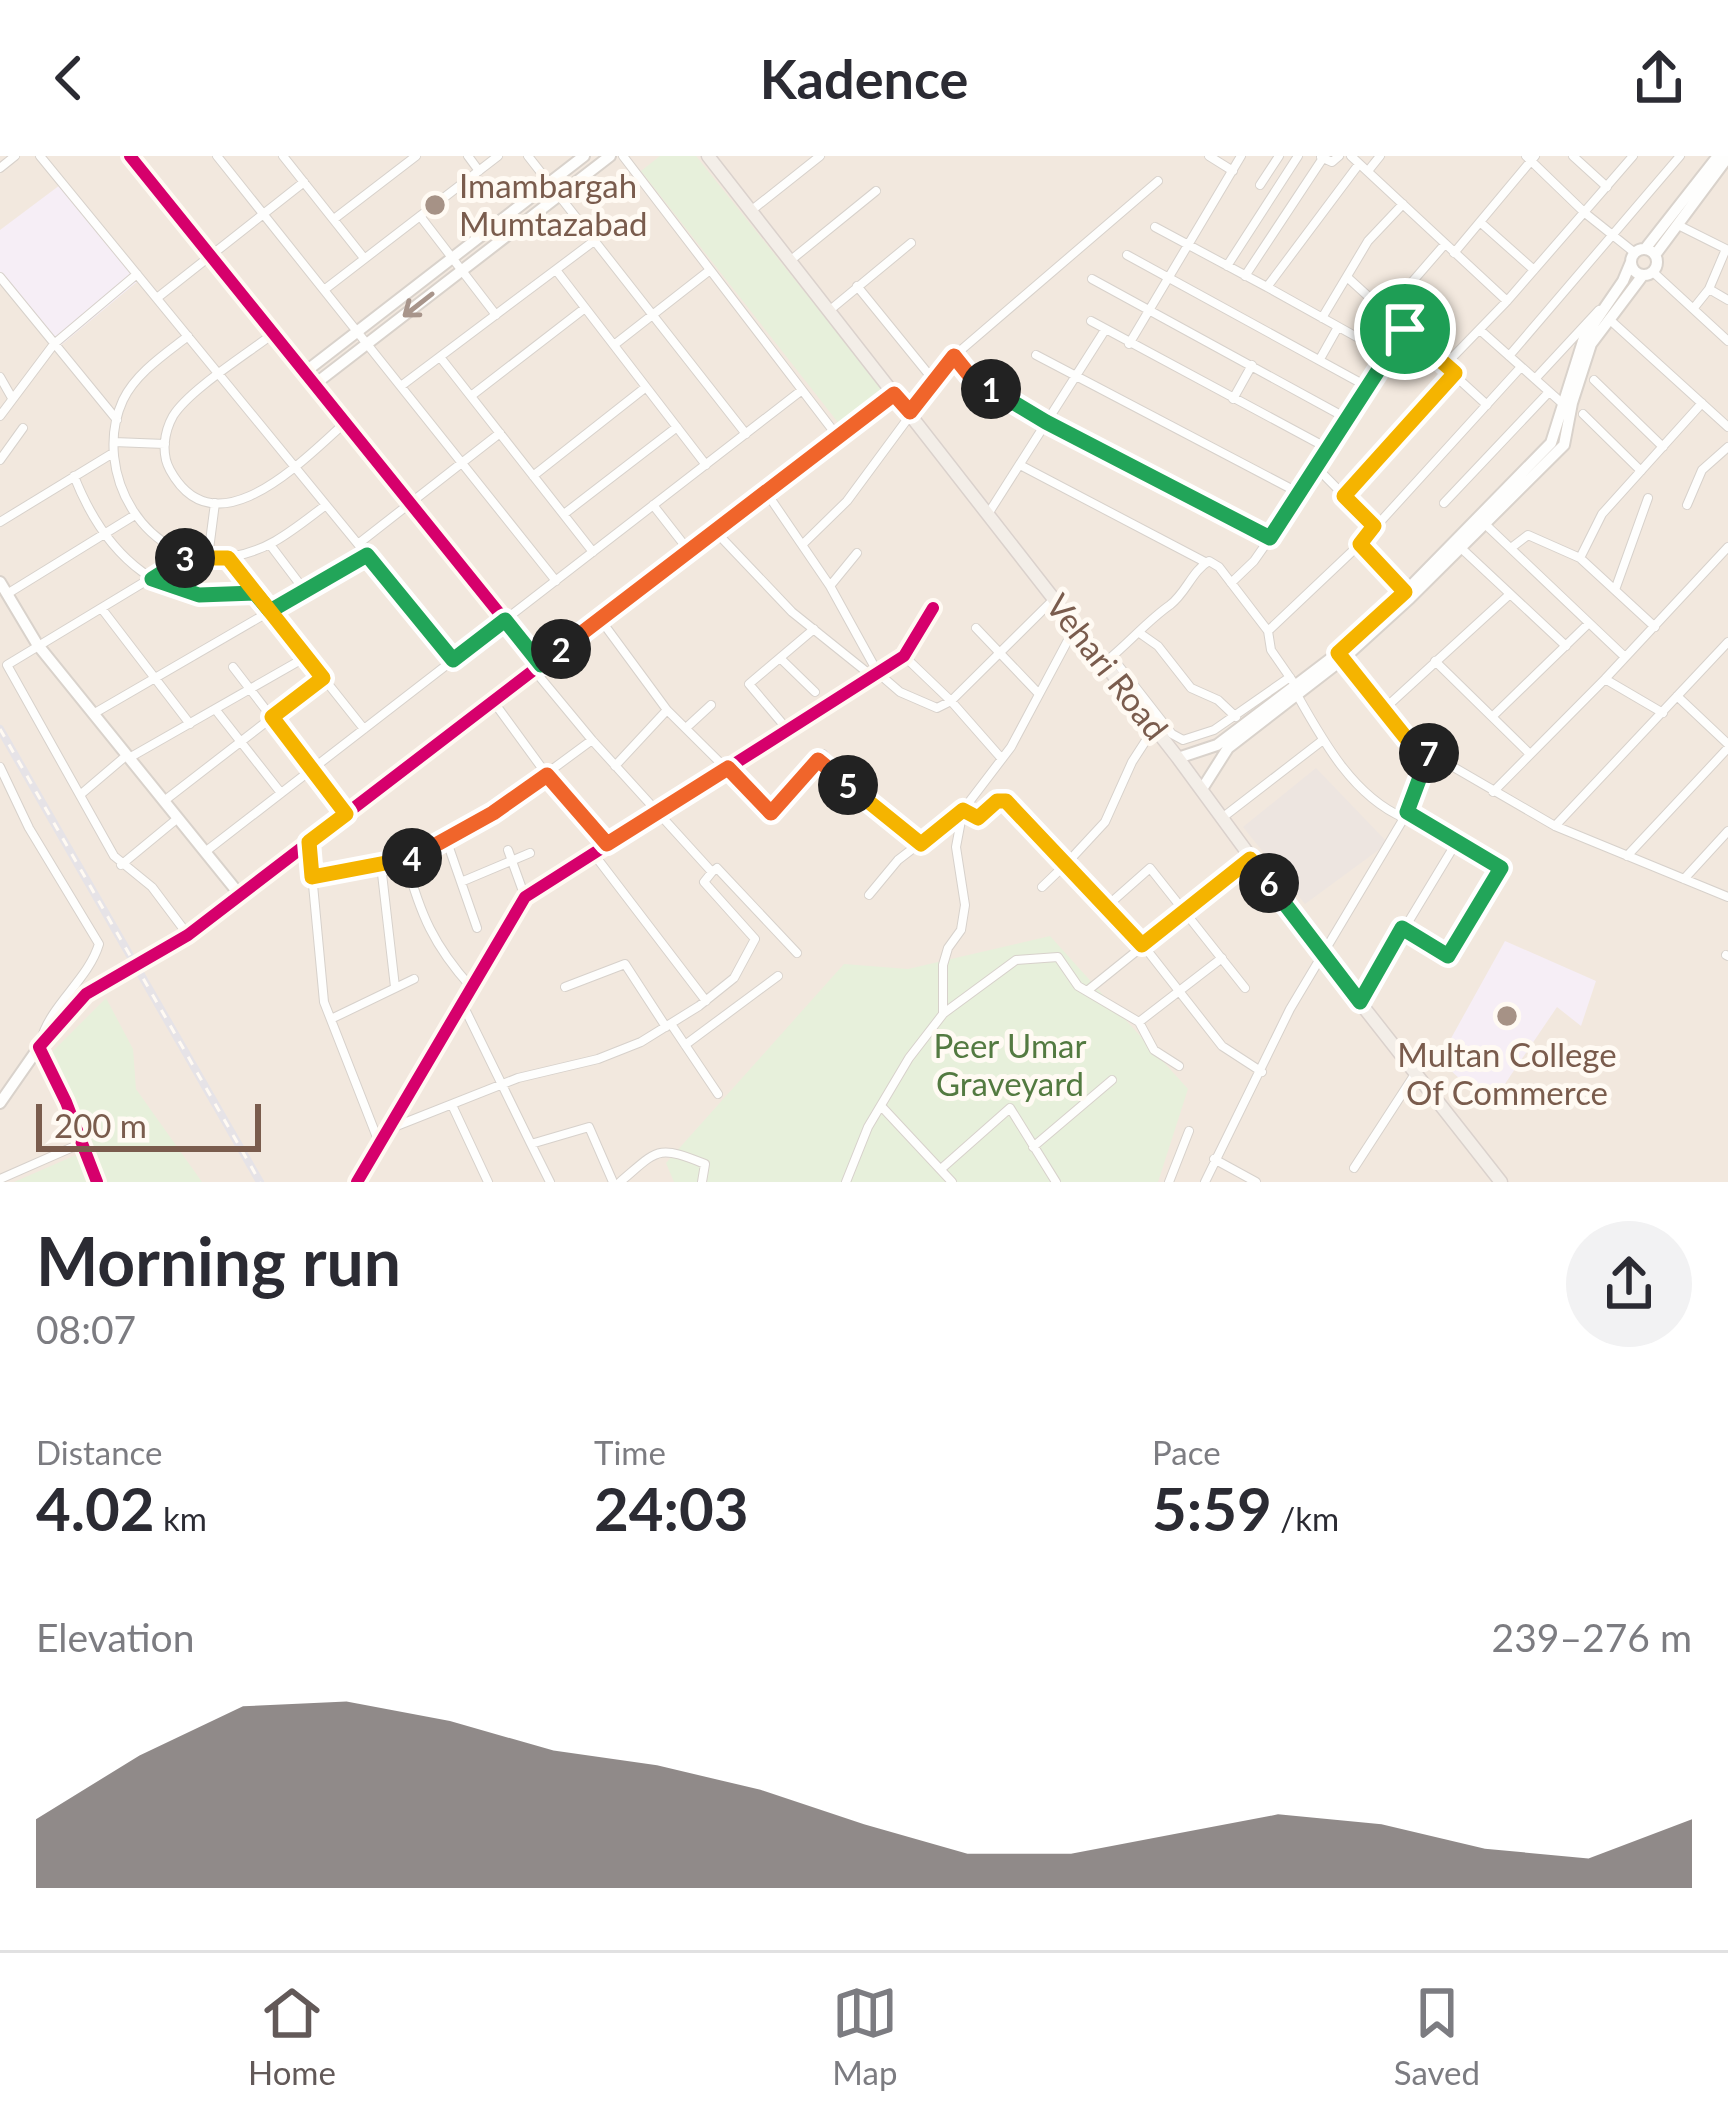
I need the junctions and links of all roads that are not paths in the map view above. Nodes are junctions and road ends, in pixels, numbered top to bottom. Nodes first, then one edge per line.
1 (15, 156) edge
2 (40, 156) edge
3 (130, 156) edge
4 (217, 156) edge
5 (283, 156) edge
6 (416, 156) edge
7 (468, 156) edge
8 (498, 156) edge
9 (528, 156) edge
10 (584, 156) edge
11 (610, 156) edge
12 (623, 156) edge
13 (708, 156) edge
14 (820, 156) edge
15 (1209, 156) edge
16 (1241, 156) edge
17 (1279, 156) edge
18 (1298, 156) edge
19 (1339, 156) edge
20 (1380, 156) edge
21 (1573, 156) edge
22 (1632, 156) edge
23 (1680, 156) edge
24 (1718, 156) edge
25 (1321, 157) edge
26 (1728, 157) edge
27 (1530, 158) edge
28 (1355, 160) edge
29 (0, 168) edge
30 (479, 171) junction
31 (1232, 171) junction
32 (1368, 171) junction
33 (1158, 181) dead end
34 (304, 182) junction
35 (549, 183) junction
36 (1260, 184) dead end
37 (1607, 187) junction
38 (876, 191) dead end
39 (559, 195) junction
40 (1403, 204) junction
41 (751, 212) junction
42 (1585, 213) junction
43 (263, 214) junction
44 (420, 216) junction
45 (334, 219) junction
46 (1480, 222) junction
47 (1678, 225) junction
48 (1155, 227) dead end
49 (1612, 236) junction
50 (594, 241) junction
51 (911, 243) dead end
52 (1445, 244) junction
53 (1186, 245) junction
54 (1727, 249) edge
55 (1454, 253) junction
56 (1127, 255) dead end
57 (1641, 255) junction
58 (210, 256) junction
59 (453, 258) junction
60 (365, 259) junction
61 (790, 261) junction
62 (1227, 266) junction
63 (556, 270) junction
64 (710, 270) junction
65 (1534, 270) junction
66 (462, 271) junction
67 (137, 274) junction
68 (1648, 274) junction
69 (1245, 276) junction
70 (0, 277) edge
71 (1167, 277) junction
72 (1347, 277) junction
73 (1092, 279) dead end
74 (857, 286) junction
75 (1268, 287) junction
76 (1709, 289) junction
77 (324, 290) junction
78 (157, 298) junction
79 (1728, 300) edge
80 (1507, 301) junction
81 (585, 308) junction
82 (1693, 309) junction
83 (830, 310) junction
84 (1150, 310) junction
85 (1386, 312) junction
86 (1605, 313) junction
87 (496, 315) junction
88 (652, 315) junction
89 (1322, 318) junction
90 (1091, 321) dead end
91 (1338, 327) junction
92 (1405, 329) junction
93 (1106, 330) junction
94 (1480, 330) junction
95 (358, 332) junction
96 (274, 333) junction
97 (188, 336) junction
98 (1728, 341) edge
99 (54, 344) junction
100 (368, 344) junction
101 (1129, 344) junction
102 (614, 345) junction
103 (1036, 355) dead end
104 (1389, 355) junction
105 (954, 356) junction
106 (1509, 356) junction
107 (440, 357) junction
108 (1319, 359) junction
109 (1252, 365) junction
110 (1445, 365) junction
111 (1521, 367) junction
112 (305, 372) junction
113 (1455, 373) junction
114 (220, 376) junction
115 (0, 377) edge
116 (1078, 377) junction
117 (1535, 380) junction
118 (1594, 380) dead end
119 (935, 382) junction
120 (315, 384) junction
121 (401, 386) junction
122 (646, 387) junction
123 (1368, 387) junction
124 (802, 390) junction
125 (1550, 392) junction
126 (894, 394) junction
127 (471, 396) junction
128 (12, 398) junction
129 (1233, 399) junction
130 (1702, 403) junction
131 (1563, 404) junction
132 (1487, 405) junction
133 (910, 412) junction
134 (1582, 414) dead end
135 (0, 416) edge
136 (1348, 419) junction
137 (117, 420) junction
138 (346, 422) junction
139 (1046, 422) junction
140 (677, 427) junction
141 (1728, 427) edge
142 (23, 428) dead end
143 (500, 433) junction
144 (746, 434) junction
145 (838, 436) junction
146 (165, 444) junction
147 (113, 447) junction
148 (1663, 447) junction
149 (1728, 447) edge
150 (1329, 449) junction
151 (0, 460) edge
152 (462, 463) junction
153 (706, 465) junction
154 (1019, 465) junction
155 (294, 466) junction
156 (1318, 469) junction
157 (1641, 471) junction
158 (74, 476) junction
159 (533, 476) junction
160 (766, 492) junction
161 (1300, 494) junction
162 (1344, 496) junction
163 (1648, 498) dead end
164 (215, 503) junction
165 (410, 503) junction
166 (1444, 503) dead end
167 (326, 505) junction
168 (653, 505) junction
169 (1687, 505) dead end
170 (563, 514) junction
171 (988, 514) junction
172 (135, 515) junction
173 (0, 522) edge
174 (1485, 524) junction
175 (1374, 526) junction
176 (715, 531) junction
177 (103, 535) junction
178 (1270, 538) junction
179 (358, 544) junction
180 (803, 544) junction
181 (1360, 544) junction
182 (271, 546) junction
183 (1728, 547) edge
184 (1461, 548) junction
185 (1511, 548) junction
186 (689, 551) junction
187 (593, 552) junction
188 (857, 553) dead end
189 (189, 555) junction
190 (367, 555) junction
191 (208, 557) junction
192 (228, 558) junction
193 (1580, 558) junction
194 (1204, 562) junction
195 (152, 579) junction
196 (556, 581) junction
197 (1231, 583) junction
198 (830, 586) junction
199 (3, 588) edge
200 (1615, 590) junction
201 (305, 591) junction
202 (255, 593) junction
203 (1510, 593) junction
204 (1407, 595) junction
205 (1054, 598) junction
206 (933, 608) dead end
207 (102, 609) junction
208 (270, 611) junction
209 (600, 619) junction
210 (505, 620) junction
211 (1589, 623) junction
212 (1075, 625) junction
213 (1655, 627) junction
214 (976, 628) dead end
215 (814, 629) junction
216 (1268, 631) junction
217 (1141, 634) junction
218 (1728, 642) edge
219 (37, 644) junction
220 (1566, 646) junction
221 (1000, 654) junction
222 (904, 656) junction
223 (1340, 656) junction
224 (306, 657) junction
225 (1625, 657) junction
226 (780, 658) junction
227 (453, 660) junction
228 (1107, 661) junction
229 (1435, 661) junction
230 (233, 667) dead end
231 (537, 667) junction
232 (875, 675) junction
233 (156, 678) junction
234 (323, 678) junction
235 (1605, 680) junction
236 (1295, 686) junction
237 (250, 689) junction
238 (815, 692) dead end
239 (1039, 694) junction
240 (1677, 696) junction
241 (494, 701) junction
242 (951, 701) junction
243 (711, 705) dead end
244 (215, 709) junction
245 (667, 710) junction
246 (1382, 710) junction
247 (1663, 712) junction
248 (93, 714) junction
249 (1234, 715) junction
250 (1493, 716) junction
251 (272, 717) junction
252 (190, 724) junction
253 (686, 728) junction
254 (1154, 728) junction
255 (1247, 728) junction
256 (364, 729) junction
257 (787, 729) junction
258 (592, 740) junction
259 (1323, 740) junction
260 (241, 741) junction
261 (1728, 746) edge
262 (1431, 754) junction
263 (1530, 754) junction
264 (128, 757) junction
265 (1178, 758) junction
266 (1002, 759) junction
267 (615, 766) junction
268 (0, 767) edge
269 (728, 768) junction
270 (311, 770) junction
271 (547, 775) junction
272 (1202, 789) junction
273 (1493, 792) junction
274 (281, 793) junction
275 (80, 795) junction
276 (164, 801) junction
277 (963, 810) junction
278 (656, 813) junction
279 (346, 814) junction
280 (1406, 815) junction
281 (178, 818) junction
282 (1222, 818) junction
283 (1556, 826) junction
284 (1728, 831) edge
285 (446, 839) junction
286 (309, 842) junction
287 (1456, 842) junction
288 (607, 844) junction
289 (921, 844) junction
290 (205, 852) junction
291 (530, 853) dead end
292 (593, 854) junction
293 (509, 856) junction
294 (1627, 856) junction
295 (1250, 859) junction
296 (406, 861) junction
297 (1067, 863) junction
298 (122, 865) junction
299 (381, 866) junction
300 (712, 872) junction
301 (312, 877) junction
302 (1684, 879) junction
303 (461, 882) junction
304 (1042, 887) dead end
305 (240, 895) junction
306 (869, 895) dead end
307 (1728, 896) edge
308 (525, 897) junction
309 (1107, 906) junction
310 (1184, 911) junction
311 (477, 928) dead end
312 (1402, 928) junction
313 (188, 935) junction
314 (1142, 945) junction
315 (797, 952) dead end
316 (1322, 953) junction
317 (1222, 958) junction
318 (142, 961) tunnel mouth
319 (117, 974) tunnel mouth
320 (778, 976) dead end
321 (414, 979) dead end
322 (395, 986) junction
323 (471, 987) junction
324 (565, 987) dead end
325 (1246, 988) dead end
326 (1087, 991) junction
327 (1180, 992) junction
328 (706, 1001) junction
329 (1360, 1002) junction
330 (462, 1003) junction
331 (943, 1014) junction
332 (333, 1018) junction
333 (1139, 1022) junction
334 (668, 1026) junction
335 (685, 1045) junction
336 (39, 1047) junction
337 (1179, 1066) dead end
338 (1262, 1072) junction
339 (1415, 1073) junction
340 (1112, 1079) dead end
341 (500, 1084) junction
342 (718, 1094) dead end
343 (0, 1103) edge
344 (452, 1105) junction
345 (882, 1107) junction
346 (392, 1128) junction
347 (1189, 1131) dead end
348 (82, 1144) junction
349 (531, 1144) junction
350 (380, 1146) junction
351 (1034, 1147) junction
352 (1214, 1159) junction
353 (1354, 1168) dead end
354 (941, 1169) junction
355 (0, 1179) edge
356 (1253, 1181) edge
357 (98, 1182) edge
358 (357, 1182) edge
359 (488, 1182) edge
360 (550, 1182) edge
361 (617, 1182) edge
362 (702, 1182) edge
363 (846, 1182) edge
364 (952, 1182) edge
365 (1056, 1182) edge
366 (1169, 1182) edge
367 (1205, 1182) edge
368 (1502, 1182) edge

1 - 29 street
2 - 67 street
3 - 58 street
4 - 43 street
5 - 34 street
6 - 45 street
7 - 30 street
8 - 30 street
9 - 35 street
10 - 35 street
11 - 39 street
12 - 64 street
13 - 41 main road, Vehari Road
14 - 41 street
15 - 31 street
16 - 31 street
17 - 36 street
18 - 62 street
19 - 25 street
20 - 32 street
21 - 37 street
22 - 37 street
23 - 49 street
24 - 57 street
25 - 69 street
26 - 47 street
27 - 42 street
27 - 46 street
28 - 32 street
28 - 75 street
30 - 44 street
31 - 53 street
32 - 40 street
33 - 105 street
34 - 43 street
34 - 45 street
35 - 39 street
35 - 59 street
37 - 42 street
38 - 61 street
39 - 50 street
39 - 66 street
40 - 52 street
40 - 72 street
41 - 61 main road, Vehari Road
42 - 49 street
42 - 65 street
43 - 58 street
43 - 77 street
44 - 59 street
44 - 60 street
45 - 60 street
46 - 55 street
46 - 65 street
47 - 54 street
47 - 57 street
48 - 53 street
49 - 57 street
49 - 106 street
50 - 63 street
50 - 88 street
51 - 74 street
52 - 55 street
52 - 85 street
53 - 62 street
53 - 71 street
54 - 76 street
55 - 80 street
56 - 71 street
57 - 68 street
57 - 68 street
57 - 86 street
58 - 78 street
58 - 96 street
59 - 66 street
59 - 95 street
60 - 77 street
61 - 83 main road, Vehari Road
62 - 69 street
63 - 81 street
63 - 87 street
64 - 88 street
64 - 124 street
65 - 80 street
66 - 87 street
66 -> 100 street
67 - 78 street
67 - 99 street
68 - 82 street
68 - 86 street
69 - 75 street
70 - 99 street
71 - 84 street
71 - 108 street
72 - 85 street
72 - 89 street
73 - 84 street
74 - 83 street
74 - 119 street
75 - 89 street
76 - 79 street
76 - 82 street
77 - 95 street
78 - 97 street
80 - 94 street
81 - 102 street
81 - 127 street
82 - 98 street
83 - 126 main road, Vehari Road
84 - 101 street
84 - 109 street
85 - 92 street
86 - 117 street
86 - 130 street
86 - 131 street
86 - 174 street
87 - 107 street
88 - 102 street
88 - 144 street
89 - 91 street
90 - 93 street
91 - 104 street
91 - 108 street
92 - 104 street
92 - 110 street
93 - 101 street
93 - 116 street
94 - 106 street
94 - 110 street
95 - 100 street
95 - 112 street
96 - 112 street
96 - 114 street
97 - 114 street
97 - 137 street
99 - 128 street
99 - 137 street
100 - 120 street
100 - 121 street
101 - 129 street
102 - 122 street
103 - 116 street
104 - 123 street
105 - 119 street
105 - 139 street
106 - 111 street
107 - 121 street
107 - 127 street
108 - 123 street
109 - 129 street
109 - 136 street
110 - 113 street
111 - 117 street
111 - 132 street
112 - 120 street
113 - 132 street
113 - 162 street
114 - 146 street
114 - 155 street
115 - 128 street
116 - 139 street
116 - 161 street
117 - 125 street
118 - 148 street
119 - 133 street
120 - 138 street
121 - 152 street
122 - 140 street
122 - 159 street
123 - 136 street
124 - 144 street
124 - 145 street
125 - 131 street
125 - 166 street
126 - 133 main road, Vehari Road
126 - 145 street
127 - 143 street
128 - 135 street
129 - 150 street
130 - 141 street
130 - 148 street
131 - 204 street
132 - 175 street
133 - 171 main road, Vehari Road
133 - 180 street
134 - 157 street
136 - 150 street
137 - 147 street
138 - 155 street
138 - 165 street
139 - 154 street
139 - 178 street
140 - 153 street
140 - 170 street
142 - 151 street
143 - 152 street
143 - 159 street
144 - 153 street
145 - 160 street
146 - 147 street
146 - 164 street
147 - 158 street
147 - 172 street
148 - 157 street
149 - 169 street
150 - 156 street
152 - 165 street
152 - 196 street
153 - 168 street
154 - 171 street
154 - 194 street
155 - 164 street
155 - 167 street
156 - 161 street
156 - 162 street
157 - 193 street
158 - 173 street
158 - 177 street
159 - 170 street
160 - 176 street
160 - 180 street
161 - 178 street
162 - 175 street
163 - 200 street
164 - 191 street
165 - 179 street
165 - 210 street
167 - 179 street
167 - 182 street
168 - 186 street
168 - 187 street
170 - 187 street
171 - 205 main road, Vehari Road
172 - 177 street
172 - 189 street
174 - 184 street
174 - 185 street
175 - 181 street
176 - 186 street
176 - 215 street
177 - 195 street
177 - 199 street
178 - 197 street
179 - 190 street
180 - 198 street
181 - 204 street
181 - 216 street
182 - 192 street
182 - 201 street
183 - 213 street
184 - 203 street
184 - 204 street
185 - 193 street
185 - 211 street
186 - 209 street
187 - 196 street
188 - 198 street
189 - 191 street
189 - 195 street
190 - 201 street
190 - 227 street
191 - 192 street
192 - 202 street
193 - 200 street
194 - 197 street
194 - 217 street
195 - 202 street
195 - 207 street
196 - 210 street
197 - 216 street
198 - 232 street
199 - 219 street
200 - 213 street
201 - 208 street
202 - 208 street
203 - 220 street
203 - 229 street
204 - 223 street
205 - 212 main road, Vehari Road
205 - 221 street
206 - 222 street
207 - 219 street
207 - 233 street
208 - 224 street
208 - 233 street
209 - 231 street
209 - 245 street
210 - 227 street
210 - 231 street
211 - 220 street
211 - 225 street
212 - 228 main road, Vehari Road
212 - 239 street
213 - 225 street
214 - 221 street
215 - 226 street
215 - 232 street
216 - 236 street
217 - 228 street
217 - 249 street
218 - 240 street
219 - 248 street
219 - 275 street
220 - 250 street
221 - 239 street
221 - 242 street
222 - 232 street
222 - 242 street
223 - 236 street
223 - 246 street
224 - 234 street
224 - 237 street
225 - 235 street
226 - 238 street
226 - 257 street
227 - 256 street
228 - 249 street
228 - 254 main road, Vehari Road
229 - 246 street
229 - 250 street
230 - 237 street
231 - 241 street
231 - 258 street
232 - 242 street
232 - 257 street
233 - 248 street
233 - 252 street
234 - 251 street
234 - 256 street
235 - 247 street
235 - 263 street
236 - 249 street
236 - 255 street
236 - 259 street
237 - 244 street
237 - 251 street
239 - 266 street
240 - 247 street
240 - 261 street
241 - 271 street
241 - 279 street
242 - 266 street
243 - 253 street
244 - 252 street
244 - 260 street
245 - 253 street
245 - 267 street
246 - 262 street
247 - 283 street
248 - 264 street
249 - 255 street
250 - 263 street
251 - 260 street
251 - 270 street
252 - 264 street
253 - 269 street
254 - 265 main road, Vehari Road
254 - 297 street
255 - 265 street
255 - 272 street
256 - 270 street
257 - 269 street
258 - 267 street
258 - 271 street
259 - 280 street
259 - 282 street
260 - 274 street
260 - 276 street
261 - 294 street
262 - 273 street
262 - 280 street
263 - 273 street
264 - 275 street
264 - 276 street
265 - 272 main road, Vehari Road
266 - 277 street
267 - 278 street
268 - 336 street
269 - 278 street
269 - 289 street
270 - 274 street
270 - 279 street
271 - 285 street
271 - 288 street
272 - 282 main road, Vehari Road
273 - 283 street
274 - 290 street
275 - 298 street
276 - 281 street
277 - 289 street
277 - 297 street
277 - 331 street
278 - 288 street
278 - 300 street
279 - 286 street
280 - 287 street
280 - 316 street
281 - 290 street
281 - 298 street
282 - 295 main road, Vehari Road
283 - 294 street
284 - 302 street
285 - 296 street
285 - 303 street
286 - 301 street
286 - 305 street
287 - 312 street
287 - 312 street
288 - 292 street
289 - 306 street
290 - 305 street
291 - 293 street
292 - 308 street
292 - 328 street
293 - 303 street
293 - 308 street
294 - 302 street
295 - 310 street
295 - 316 main road, Vehari Road
296 - 299 street
296 - 323 street
297 - 304 street
297 - 309 street
298 - 313 street
299 - 301 street
299 - 322 street
300 - 315 street
300 - 328 street
301 - 332 street
302 - 307 street
303 - 311 street
305 - 313 street
308 - 323 street
309 - 310 street
309 - 314 street
310 - 314 street
310 - 317 street
312 - 329 street
313 - 318 street
314 - 326 street
314 - 327 street
316 - 329 main road, Vehari Road
316 - 338 street
317 - 325 street
317 - 327 street
319 - 336 street
320 - 335 street
321 - 322 street
322 - 332 street
323 - 330 street
324 - 334 street
326 - 331 street
326 - 333 street
327 - 333 street
327 - 338 street
328 - 334 street
329 - 339 main road, Vehari Road
330 - 341 street
330 - 346 street
331 - 345 street
332 - 350 street
333 - 337 street
334 - 335 street
334 - 341 street
335 - 342 street
336 - 343 street
336 - 348 street
338 - 352 street
339 - 353 street
339 - 368 main road, Vehari Road
340 - 351 street
341 - 344 street
341 - 349 street
344 - 346 street
344 - 359 street
345 - 354 street
345 - 363 street
346 - 350 street
347 - 366 street
348 - 355 street
348 - 357 street
349 - 360 street
349 - 361 street
350 - 358 street
351 - 354 street
351 - 365 street
352 - 356 street
352 - 367 street
354 - 364 street
361 - 362 street

